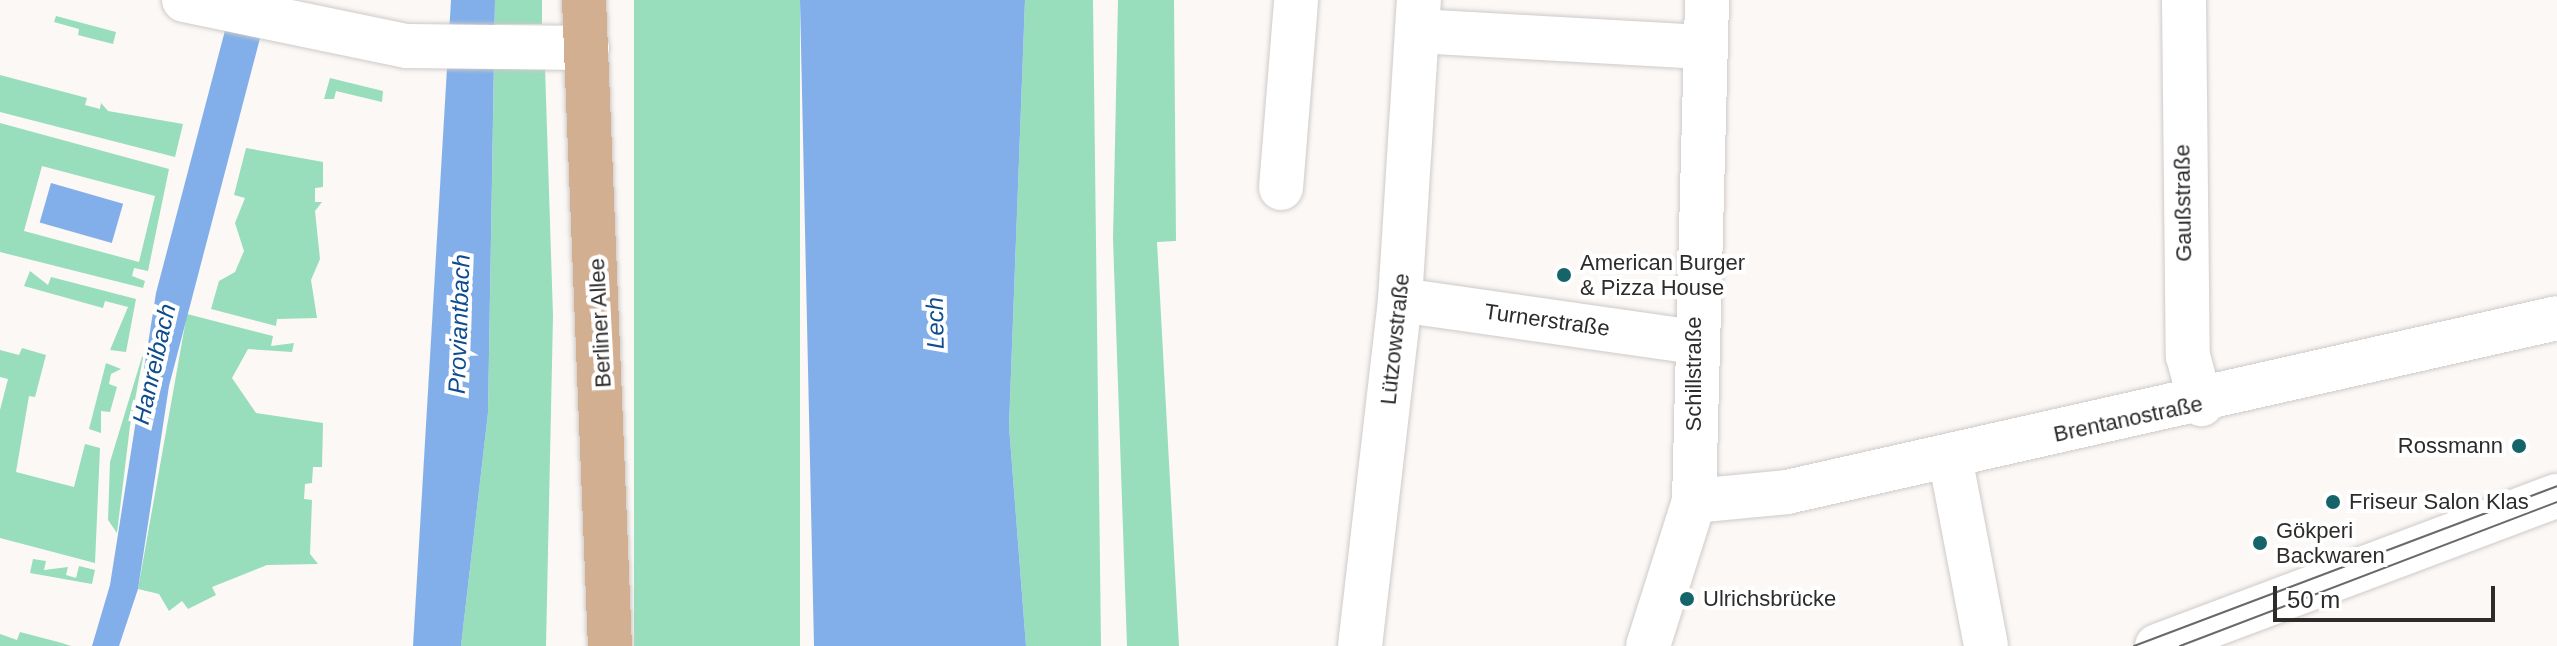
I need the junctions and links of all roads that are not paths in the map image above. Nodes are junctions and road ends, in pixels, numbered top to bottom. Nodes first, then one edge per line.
1 (184, 0) edge
2 (584, 0) edge
3 (1296, 0) edge
4 (1707, 0) edge
5 (2184, 0) edge
6 (1418, 15) edge
7 (1703, 47) junction
8 (568, 48) junction
9 (1281, 188) dead end
10 (1400, 300) junction
11 (2557, 318) edge
12 (1694, 342) junction
13 (2201, 404) junction
14 (1950, 457) junction
15 (2557, 496) edge
16 (1694, 501) junction
17 (610, 646) edge
18 (1360, 646) edge
19 (1648, 646) edge
20 (1986, 646) edge
21 (2157, 646) edge

1 - 8 street
2 - 8 main road, Berliner Allee
3 - 9 street
4 - 7 street, Schillstraße
5 - 13 street, Gaußstraße
6 - 7 street, Lützowstraße
6 - 10 street, Lützowstraße
7 - 12 street, Schillstraße
8 - 17 main road, Berliner Allee
10 - 12 street, Turnerstraße
10 - 18 street, Lützowstraße
11 - 13 street, Brentanostraße
12 - 16 street, Schillstraße
13 - 14 street, Brentanostraße
14 - 16 street, Brentanostraße
14 - 20 street
15 - 21 street
16 - 19 street, Schillstraße

